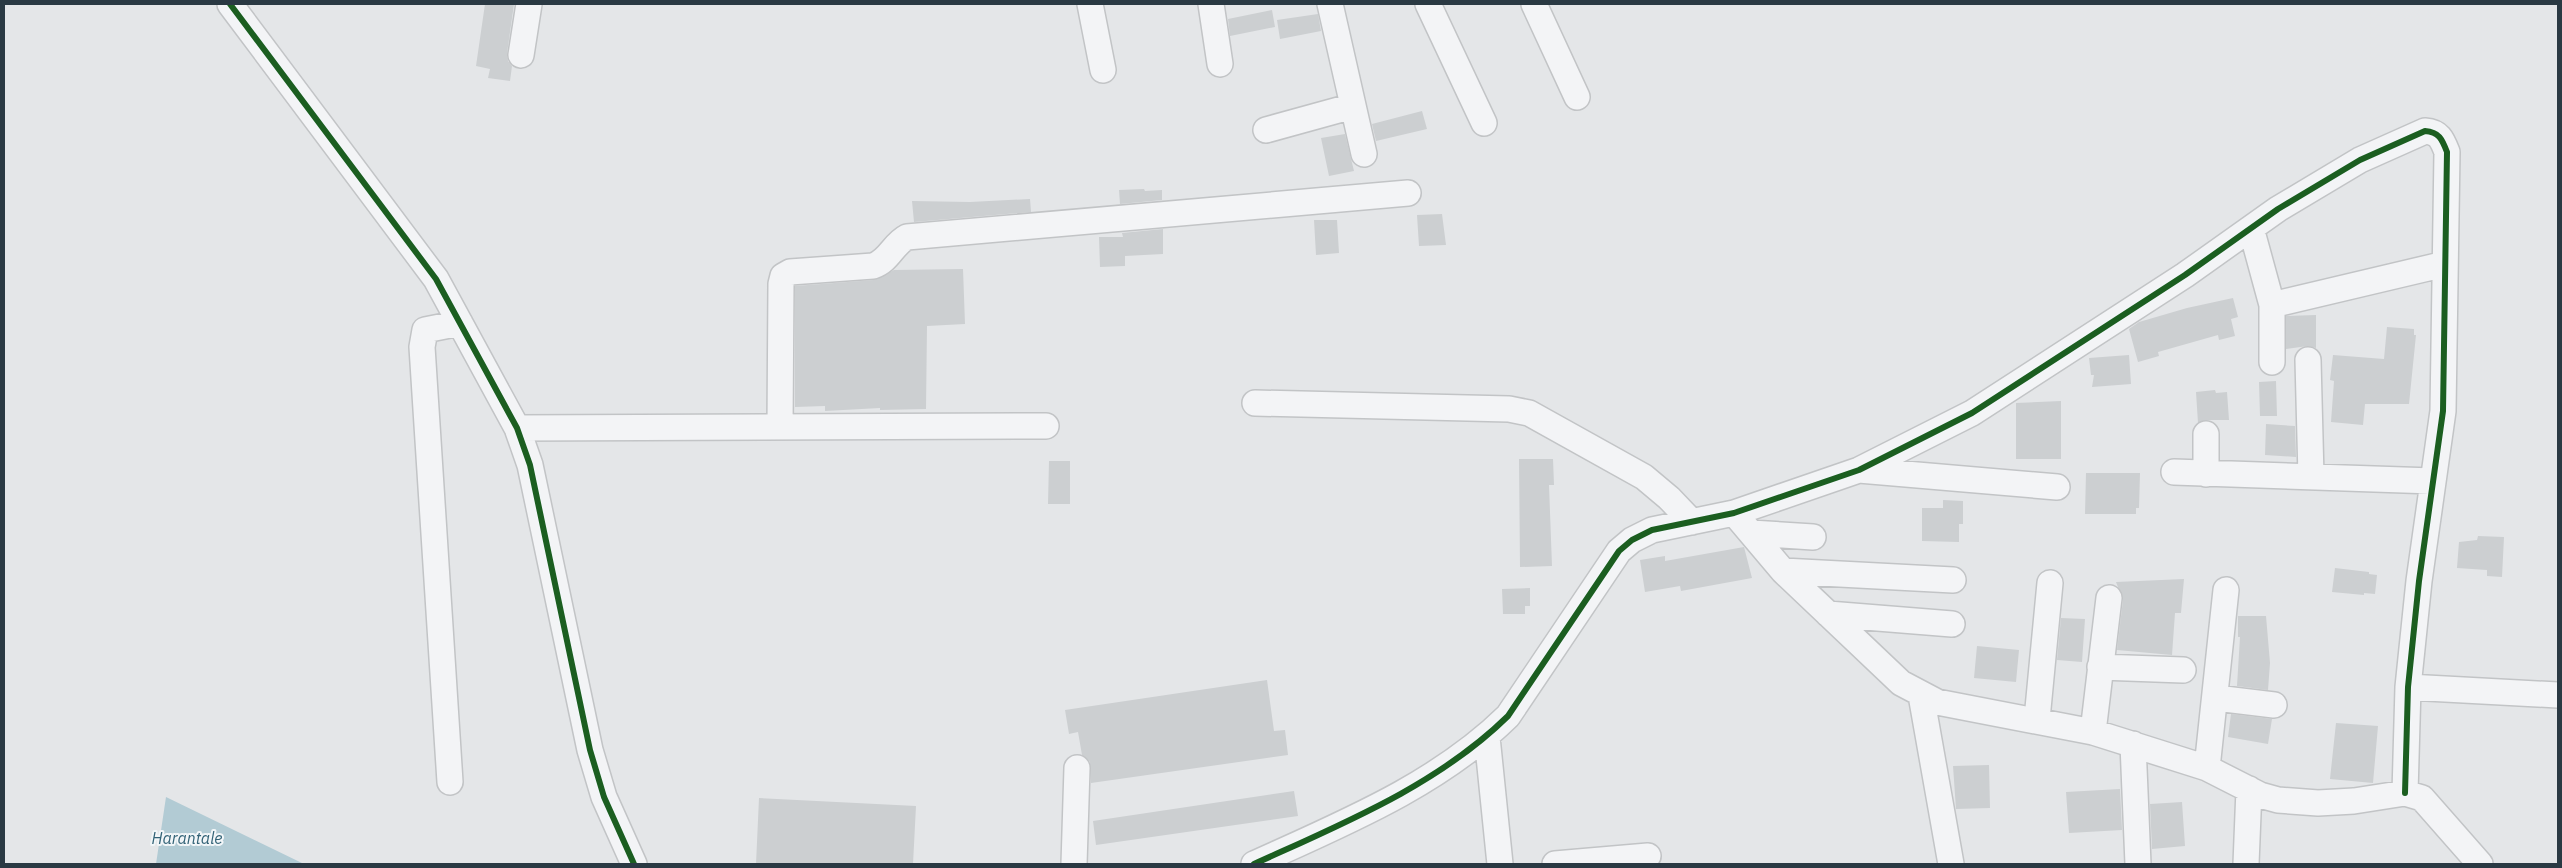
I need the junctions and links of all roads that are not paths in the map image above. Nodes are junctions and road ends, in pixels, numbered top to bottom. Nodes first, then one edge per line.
1 (230, 4) edge
2 (529, 4) edge
3 (1090, 4) edge
4 (1211, 4) edge
5 (1330, 4) edge
6 (1428, 4) edge
7 (1534, 4) edge
8 (521, 55) dead end
9 (1220, 64) dead end
10 (1103, 70) dead end
11 (1577, 97) dead end
12 (1353, 106) junction
13 (1484, 123) dead end
14 (1266, 130) dead end
15 (1364, 154) dead end
16 (1408, 193) dead end
17 (2251, 228) junction
18 (2445, 264) junction
19 (2272, 305) junction
20 (460, 322) junction
21 (2308, 360) dead end
22 (2272, 362) dead end
23 (1255, 403) dead end
24 (1046, 426) dead end
25 (780, 427) junction
26 (517, 428) junction
27 (2206, 434) dead end
28 (1859, 470) junction
29 (2174, 472) dead end
30 (2206, 474) junction
31 (2312, 478) junction
32 (2433, 481) junction
33 (2057, 487) dead end
34 (1734, 513) junction
35 (1692, 522) junction
36 (1751, 533) junction
37 (1813, 537) dead end
38 (1783, 571) junction
39 (1953, 580) dead end
40 (2050, 583) dead end
41 (2226, 590) dead end
42 (2108, 598) dead end
43 (1828, 614) junction
44 (1952, 624) dead end
45 (2100, 667) junction
46 (2183, 670) dead end
47 (2408, 687) junction
48 (1921, 695) junction
49 (2558, 695) edge
50 (2216, 698) junction
51 (2274, 705) dead end
52 (2037, 719) junction
53 (2093, 732) junction
54 (1487, 737) junction
55 (2132, 744) junction
56 (1077, 768) dead end
57 (2207, 768) junction
58 (450, 782) dead end
59 (2249, 789) junction
60 (2405, 793) junction
61 (1648, 856) dead end
62 (634, 864) edge
63 (1074, 864) edge
64 (1254, 864) edge
65 (1500, 864) edge
66 (1554, 864) edge
67 (1951, 864) edge
68 (2138, 864) edge
69 (2246, 864) edge
70 (2480, 864) edge

1 - 20 street
2 - 8 street
3 - 10 street
4 - 9 street
5 - 12 street
6 - 13 street
7 - 11 street
12 - 14 street
12 - 15 street
16 - 25 street
17 - 18 street
17 - 19 street
17 - 28 street
18 - 19 street
18 - 32 street
19 - 22 street
20 - 26 street
20 - 58 street
21 - 31 street
23 - 35 street
24 - 25 street
25 - 26 street
26 - 62 street
27 - 30 street
28 - 33 street
28 - 34 street
29 - 30 street
30 - 31 street
31 - 32 street
32 - 47 street
34 - 35 street
34 - 36 street
35 - 54 street
36 - 37 street
36 - 38 street
38 - 39 street
38 - 43 street
40 - 52 street
41 - 50 street
42 - 45 street
43 - 44 street
43 - 48 street
45 - 46 street
45 - 53 street
47 - 49 street
47 - 60 street
48 - 52 street
48 - 67 street
50 - 51 street
50 - 57 street
52 - 53 street
53 - 55 street
54 - 64 street
54 - 65 street
55 - 57 street
55 - 68 street
56 - 63 street
57 - 59 street
59 - 60 street
59 - 69 street
60 - 70 street
61 - 66 street

